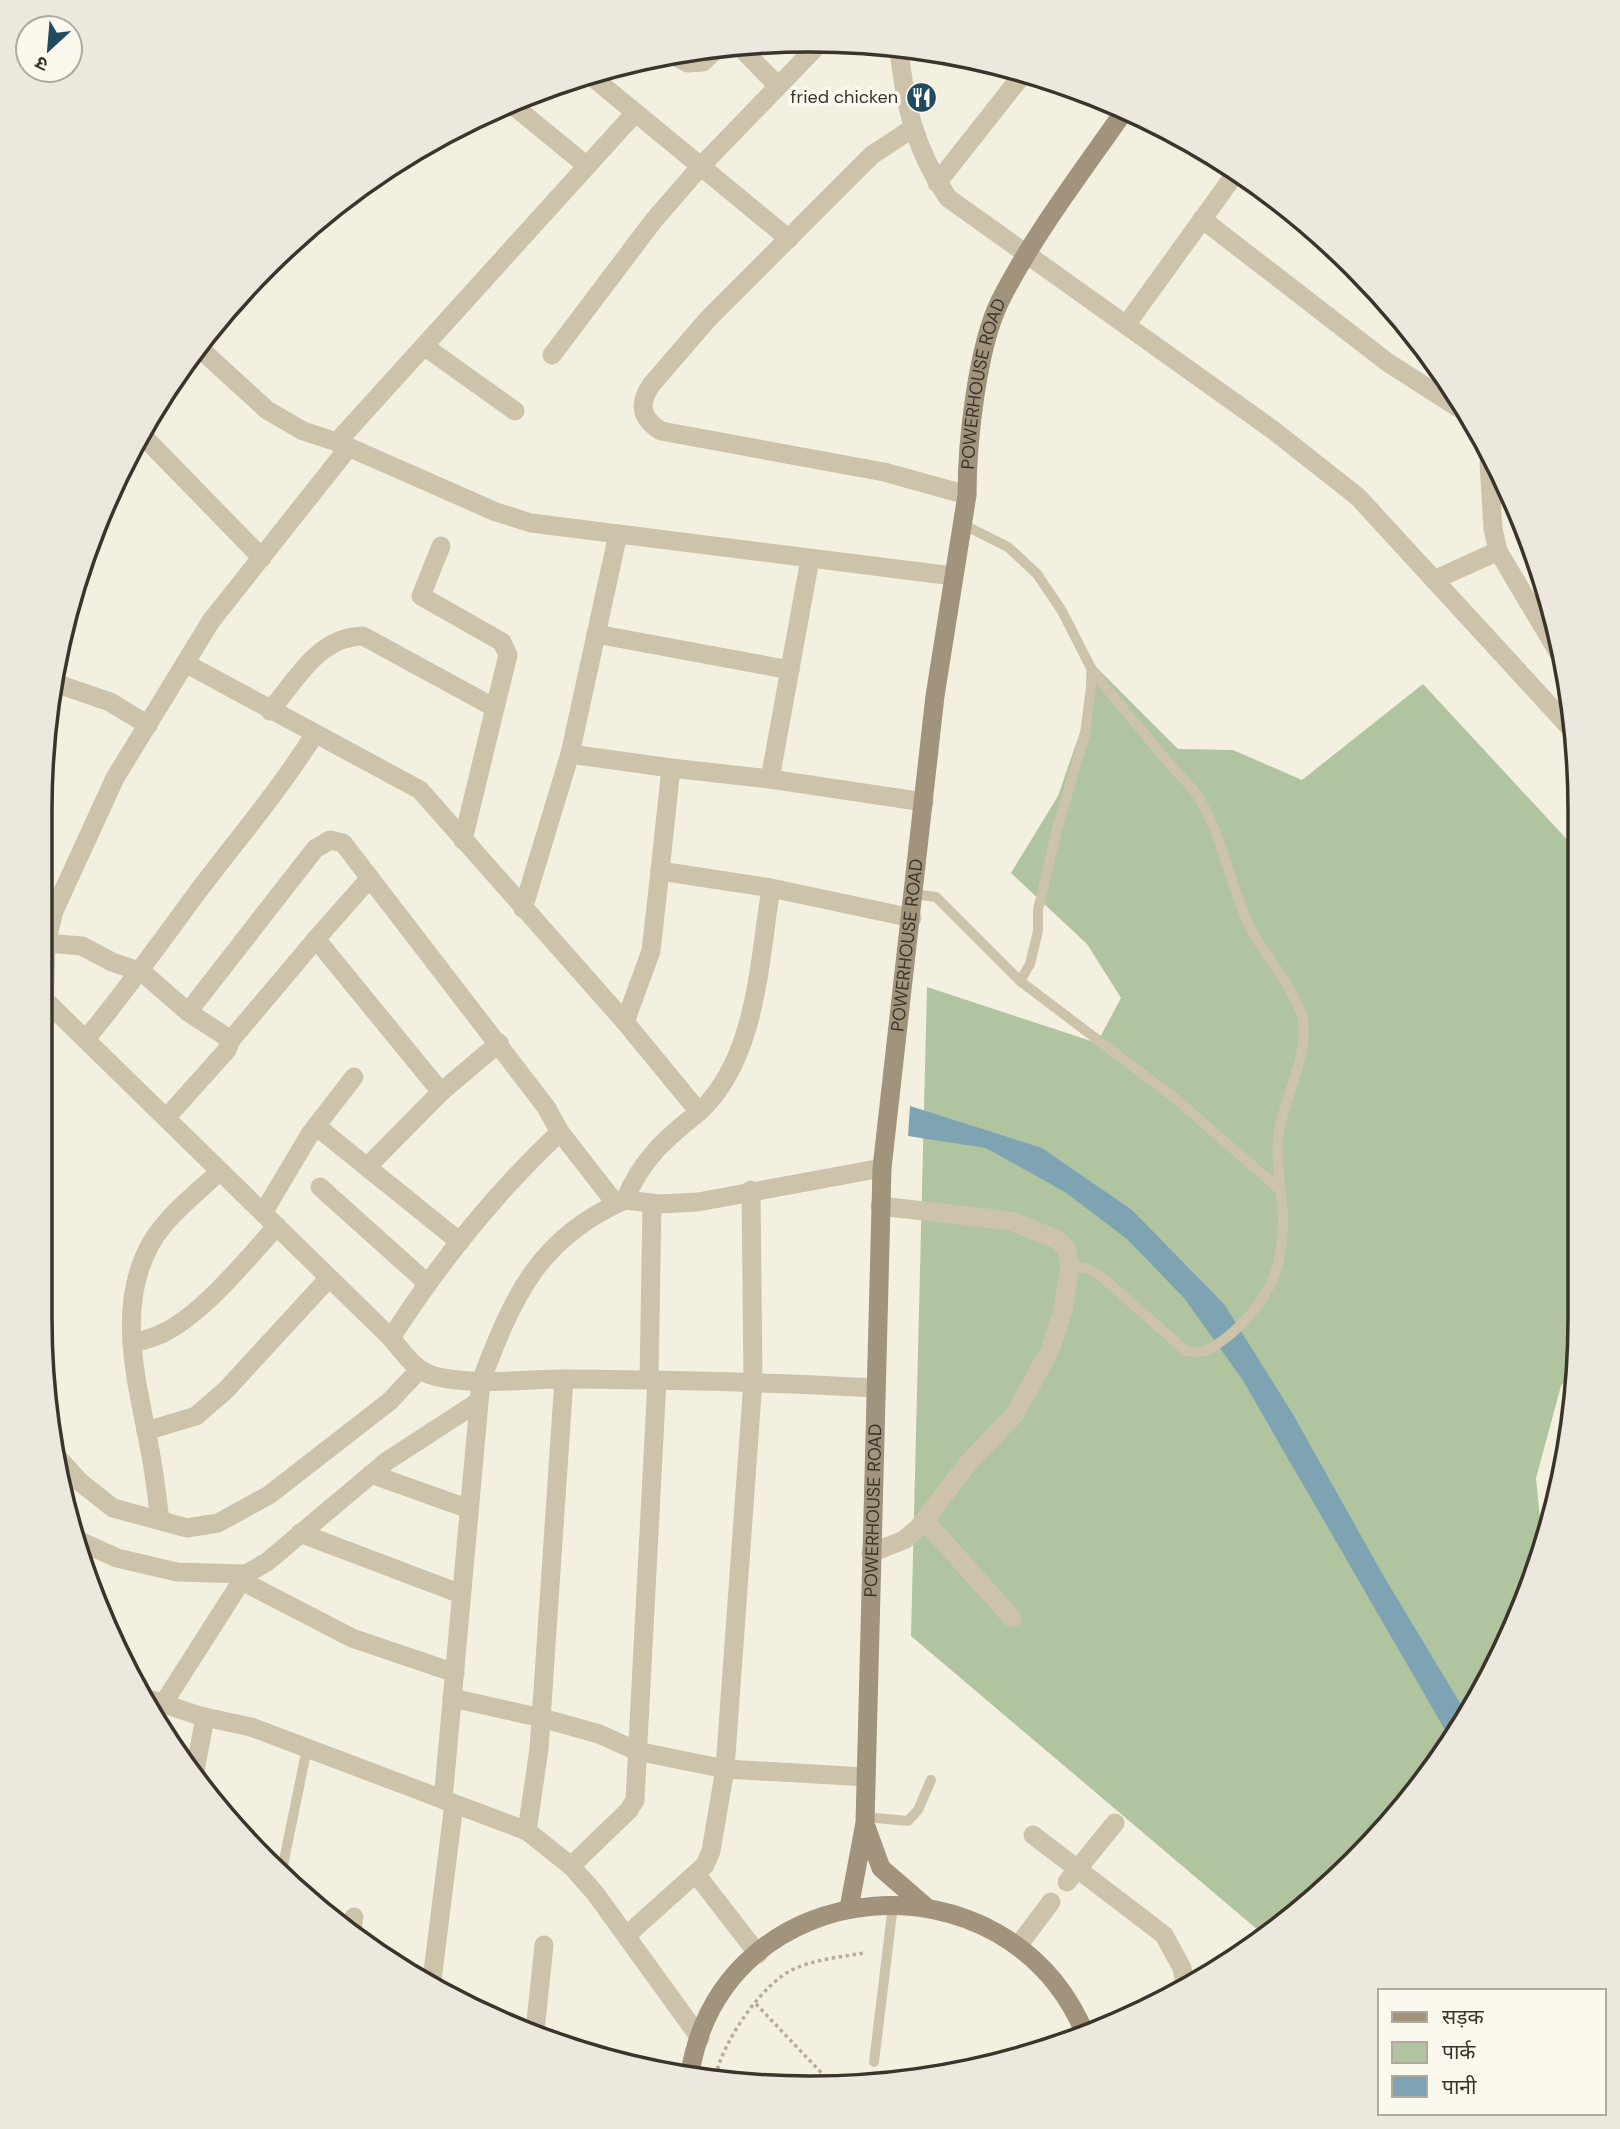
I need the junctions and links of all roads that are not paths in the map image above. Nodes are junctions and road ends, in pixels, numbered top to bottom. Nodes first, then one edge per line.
1 (811, 52) edge
2 (748, 55) edge
3 (900, 58) edge
4 (705, 60) edge
5 (688, 63) edge
6 (1017, 82) edge
7 (599, 83) edge
8 (778, 86) junction
9 (519, 110) edge
10 (635, 113) junction
11 (1119, 119) edge
12 (913, 128) junction
13 (587, 166) junction
14 (701, 166) junction
15 (1231, 180) edge
16 (937, 183) junction
17 (1202, 219) junction
18 (789, 239) junction
19 (1027, 253) junction
20 (1126, 325) junction
21 (424, 346) junction
22 (206, 353) edge
23 (552, 355) dead end
24 (1447, 401) edge
25 (515, 411) dead end
26 (148, 442) edge
27 (343, 444) junction
28 (1490, 477) edge
29 (967, 495) junction
30 (962, 524) junction
31 (618, 534) junction
32 (442, 546) dead end
33 (1498, 551) junction
34 (262, 558) junction
35 (810, 559) junction
36 (953, 576) junction
37 (1434, 580) junction
38 (1546, 632) edge
39 (596, 634) junction
40 (186, 663) junction
41 (790, 670) junction
42 (1093, 672) junction
43 (63, 687) edge
44 (495, 708) junction
45 (271, 711) junction
46 (1562, 719) edge
47 (148, 725) junction
48 (314, 735) junction
49 (570, 754) junction
50 (671, 768) junction
51 (770, 779) junction
52 (924, 802) junction
53 (463, 840) junction
54 (660, 871) junction
55 (370, 878) junction
56 (771, 888) junction
57 (914, 894) junction
58 (523, 909) junction
59 (912, 918) junction
60 (52, 919) edge
61 (316, 939) junction
62 (52, 944) edge
63 (142, 972) junction
64 (1020, 981) junction
65 (52, 1007) edge
66 (188, 1012) junction
67 (625, 1022) junction
68 (86, 1040) junction
69 (231, 1040) junction
70 (499, 1043) junction
71 (354, 1077) dead end
72 (441, 1091) junction
73 (699, 1112) junction
74 (166, 1118) junction
75 (316, 1126) junction
76 (560, 1132) junction
77 (884, 1162) junction
78 (367, 1167) junction
79 (220, 1171) junction
80 (320, 1187) dead end
81 (1279, 1189) junction
82 (751, 1190) junction
83 (621, 1202) junction
84 (652, 1203) junction
85 (880, 1206) junction
86 (270, 1219) junction
87 (460, 1242) junction
88 (1070, 1265) junction
89 (330, 1278) junction
90 (427, 1283) junction
91 (391, 1338) junction
92 (132, 1344) junction
93 (427, 1373) junction
94 (564, 1379) junction
95 (653, 1380) junction
96 (475, 1381) junction
97 (753, 1381) junction
98 (875, 1388) junction
99 (478, 1402) junction
100 (146, 1432) junction
101 (67, 1468) edge
102 (371, 1474) junction
103 (468, 1508) junction
104 (160, 1520) junction
105 (925, 1521) junction
106 (300, 1533) junction
107 (87, 1545) edge
108 (871, 1553) junction
109 (244, 1578) junction
110 (461, 1594) junction
111 (1012, 1618) dead end
112 (454, 1672) junction
113 (452, 1698) junction
114 (156, 1702) edge
115 (163, 1704) junction
116 (205, 1717) junction
117 (542, 1718) junction
118 (307, 1748) junction
119 (637, 1751) junction
120 (197, 1763) edge
121 (725, 1769) junction
122 (866, 1777) junction
123 (931, 1780) dead end
124 (449, 1802) junction
125 (865, 1820) junction
126 (1115, 1823) dead end
127 (527, 1831) junction
128 (1033, 1835) dead end
129 (283, 1864) edge
130 (571, 1866) junction
131 (696, 1874) junction
132 (1073, 1875) junction
133 (1051, 1902) dead end
134 (893, 1905) junction
135 (849, 1908) junction
136 (927, 1908) junction
137 (626, 1935) junction
138 (544, 1945) dead end
139 (1018, 1946) junction
140 (758, 1954) junction
141 (431, 1975) edge
142 (1184, 1978) edge
143 (536, 2025) edge
144 (1082, 2025) edge
145 (700, 2038) junction
146 (874, 2062) dead end
147 (692, 2067) edge

1 - 8 street
2 - 8 street
3 - 12 street
4 - 5 street
6 - 16 street
7 - 10 street
8 - 14 street
9 - 13 street
10 - 13 street
10 - 14 street
11 - 19 main road, POWERHOUSE ROAD
12 - 16 street
12 - 18 street
13 - 21 street
14 - 18 street
14 - 23 street
15 - 17 street
16 - 19 street
17 - 20 street
17 - 24 street
18 - 29 street
19 - 20 street
19 - 29 main road, POWERHOUSE ROAD
20 - 37 street
21 - 25 street
21 - 27 street
22 - 27 street
26 - 34 street
27 - 31 street
27 - 34 street
28 - 33 street
29 - 30 main road, POWERHOUSE ROAD
30 - 36 main road, POWERHOUSE ROAD
30 - 42 lane
31 - 35 street
31 - 39 street
32 - 44 street
33 - 37 street
33 - 38 street
34 - 40 street
35 - 36 street
35 - 41 street
36 - 52 main road, POWERHOUSE ROAD
37 - 46 street
39 - 41 street
39 - 49 street
40 - 45 street
40 - 47 street
41 - 51 street
42 - 64 lane
42 - 81 lane
43 - 47 street
44 - 45 street
44 - 53 street
45 - 48 street
47 - 60 street
48 - 53 street
48 - 63 street
49 - 50 street
49 - 58 street
50 - 51 street
50 - 54 street
51 - 52 street
52 - 57 main road, POWERHOUSE ROAD
53 - 58 street
54 - 56 street
54 - 67 street
55 - 61 street
55 - 66 street
55 - 70 street
56 - 59 street
56 - 73 street
57 - 59 main road, POWERHOUSE ROAD
57 - 64 lane
58 - 67 street
59 - 77 main road, POWERHOUSE ROAD
61 - 69 street
61 - 72 street
62 - 63 street
63 - 66 street
63 - 68 street
64 - 81 lane
65 - 68 street
66 - 69 street
67 - 73 street
68 - 74 street
69 - 74 street
70 - 72 street
70 - 76 street
71 - 75 street
72 - 78 street
73 - 83 street
74 - 79 street
75 - 78 street
75 - 86 street
76 - 83 street
76 - 87 street
77 - 82 street
77 - 85 main road, POWERHOUSE ROAD
78 - 87 street
79 - 86 street
79 - 92 street
80 - 90 street
81 - 88 lane
82 - 84 street
82 - 97 street
83 - 84 street
83 - 96 street
84 - 95 street
85 - 88 street
85 - 98 main road, POWERHOUSE ROAD
86 - 89 street
86 - 92 street
87 - 90 street
88 - 105 street
89 - 91 street
89 - 100 street
90 - 91 street
91 - 93 street
92 - 100 street
93 - 96 street
93 - 104 street
94 - 95 street
94 - 96 street
94 - 117 street
95 - 97 street
95 - 119 street
96 - 99 street
97 - 98 street
97 - 121 street
98 - 108 main road, POWERHOUSE ROAD
99 - 102 street
99 - 103 street
100 - 104 street
101 - 104 street
102 - 103 street
102 - 106 street
103 - 110 street
105 - 108 street
105 - 111 street
106 - 109 street
106 - 110 street
107 - 109 street
108 - 122 main road, POWERHOUSE ROAD
109 - 112 street
109 - 115 street
110 - 112 street
112 - 113 street
113 - 117 street
113 - 124 street
114 - 115 street
115 - 116 street
116 - 118 street
116 - 120 street
117 - 119 street
117 - 127 street
118 - 124 street
118 - 129 lane
119 - 121 street
119 - 130 street
121 - 122 street
121 - 131 street
122 - 125 main road, POWERHOUSE ROAD
123 - 125 lane
124 - 127 street
124 - 141 street
125 - 135 main road
125 - 136 main road
126 - 132 street
127 - 130 street
128 - 132 street
130 - 137 street
131 - 137 street
131 - 140 street
132 - 142 street
133 - 139 street
134 - 135 main road
134 - 136 main road
134 - 146 lane
135 - 140 main road
136 - 139 main road
137 - 145 street
138 - 143 street
139 - 144 main road
140 - 145 main road
145 - 147 main road

